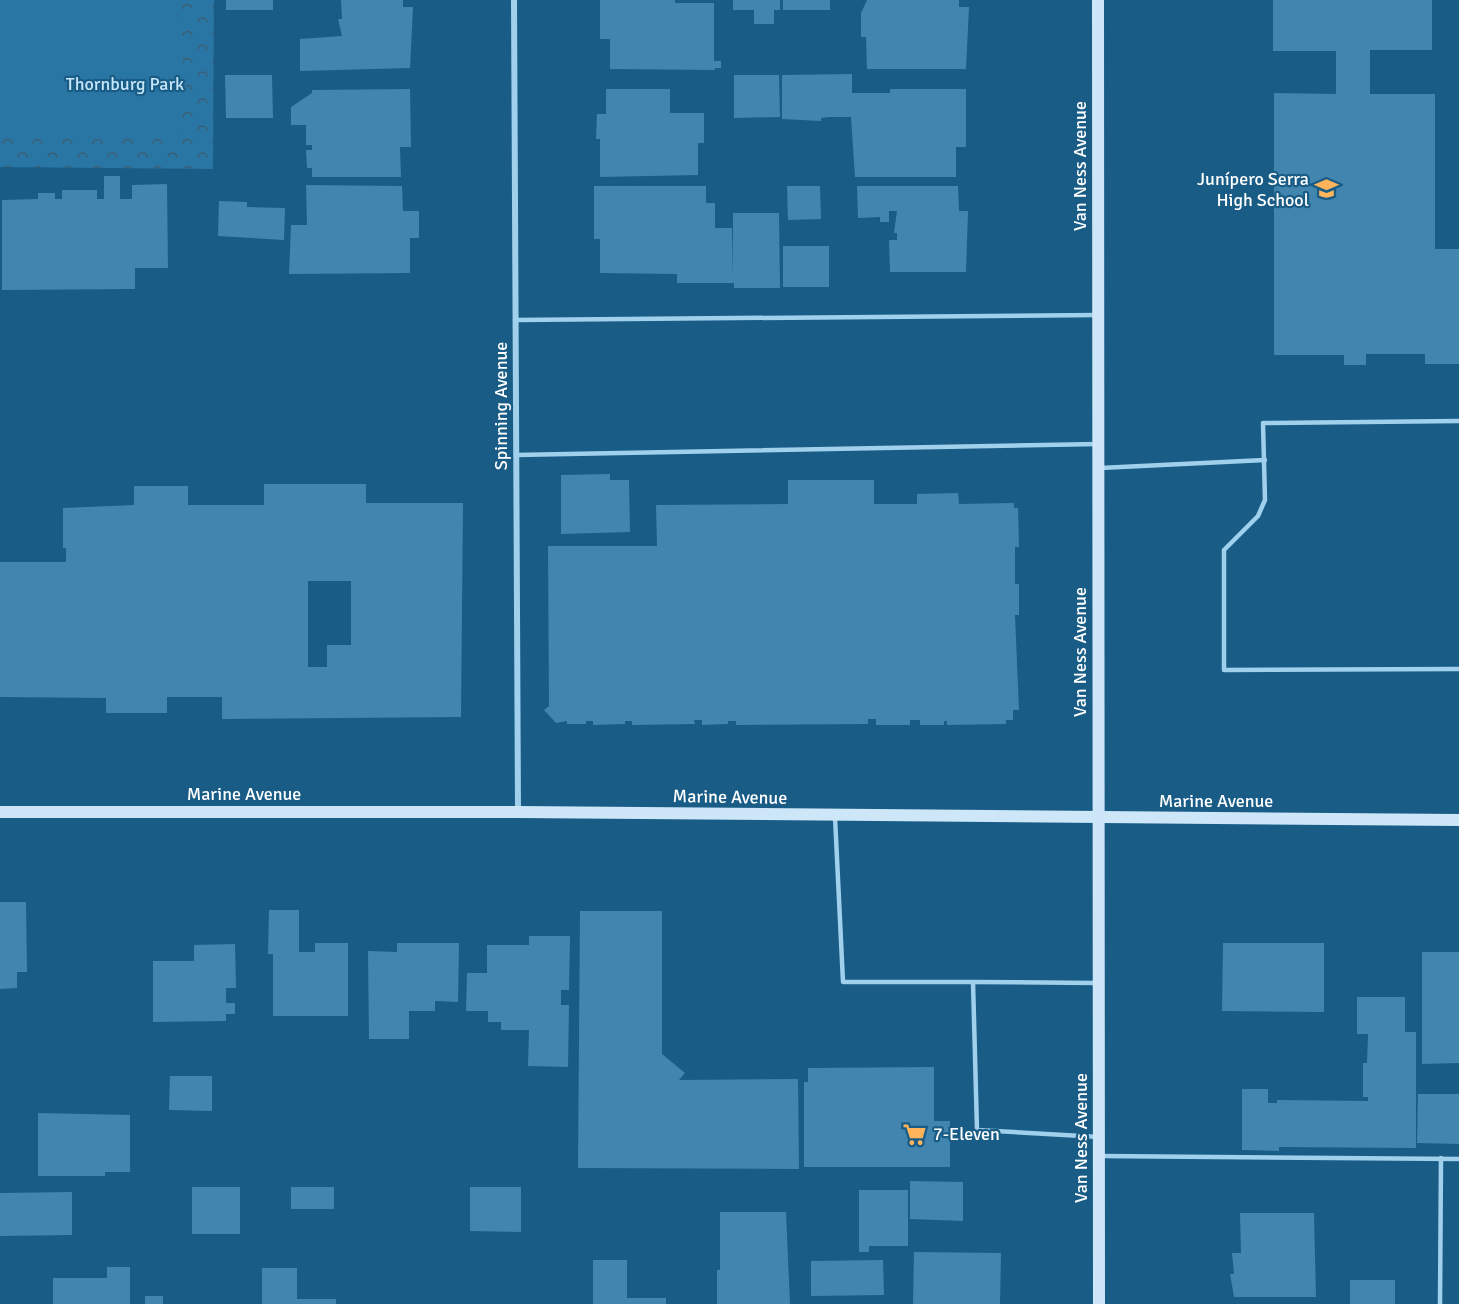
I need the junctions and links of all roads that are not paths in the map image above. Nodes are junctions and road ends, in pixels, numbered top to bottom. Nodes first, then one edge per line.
1 (514, 0) edge
2 (1098, 0) edge
3 (1098, 315) junction
4 (516, 320) junction
5 (1459, 421) edge
6 (1098, 444) junction
7 (516, 455) junction
8 (1265, 460) junction
9 (1098, 468) junction
10 (1459, 669) edge
11 (0, 812) edge
12 (518, 812) junction
13 (835, 817) junction
14 (1098, 818) junction
15 (1459, 820) edge
16 (973, 982) junction
17 (1099, 982) junction
18 (1099, 1137) junction
19 (1099, 1156) junction
20 (1440, 1158) junction
21 (1459, 1159) edge
22 (1099, 1304) edge
23 (1440, 1304) edge

1 - 4 street, Spinning Avenue
2 - 3 main road, Van Ness Avenue
3 - 4 lane
3 - 6 main road, Van Ness Avenue
4 - 7 street, Spinning Avenue
5 - 8 lane
6 - 7 lane
6 - 9 main road, Van Ness Avenue
7 - 12 street, Spinning Avenue
8 - 9 lane
8 - 10 lane
9 - 14 main road, Van Ness Avenue
11 - 12 main road, Marine Avenue
12 - 13 main road, Marine Avenue
13 - 14 main road, Marine Avenue
13 - 16 lane
14 - 15 main road, Marine Avenue
14 - 17 main road, Van Ness Avenue
16 - 17 lane
16 - 18 lane
17 - 18 main road, Van Ness Avenue
18 - 19 main road, Van Ness Avenue
19 - 20 lane
19 - 22 main road, Van Ness Avenue
20 - 21 lane
20 - 23 lane

